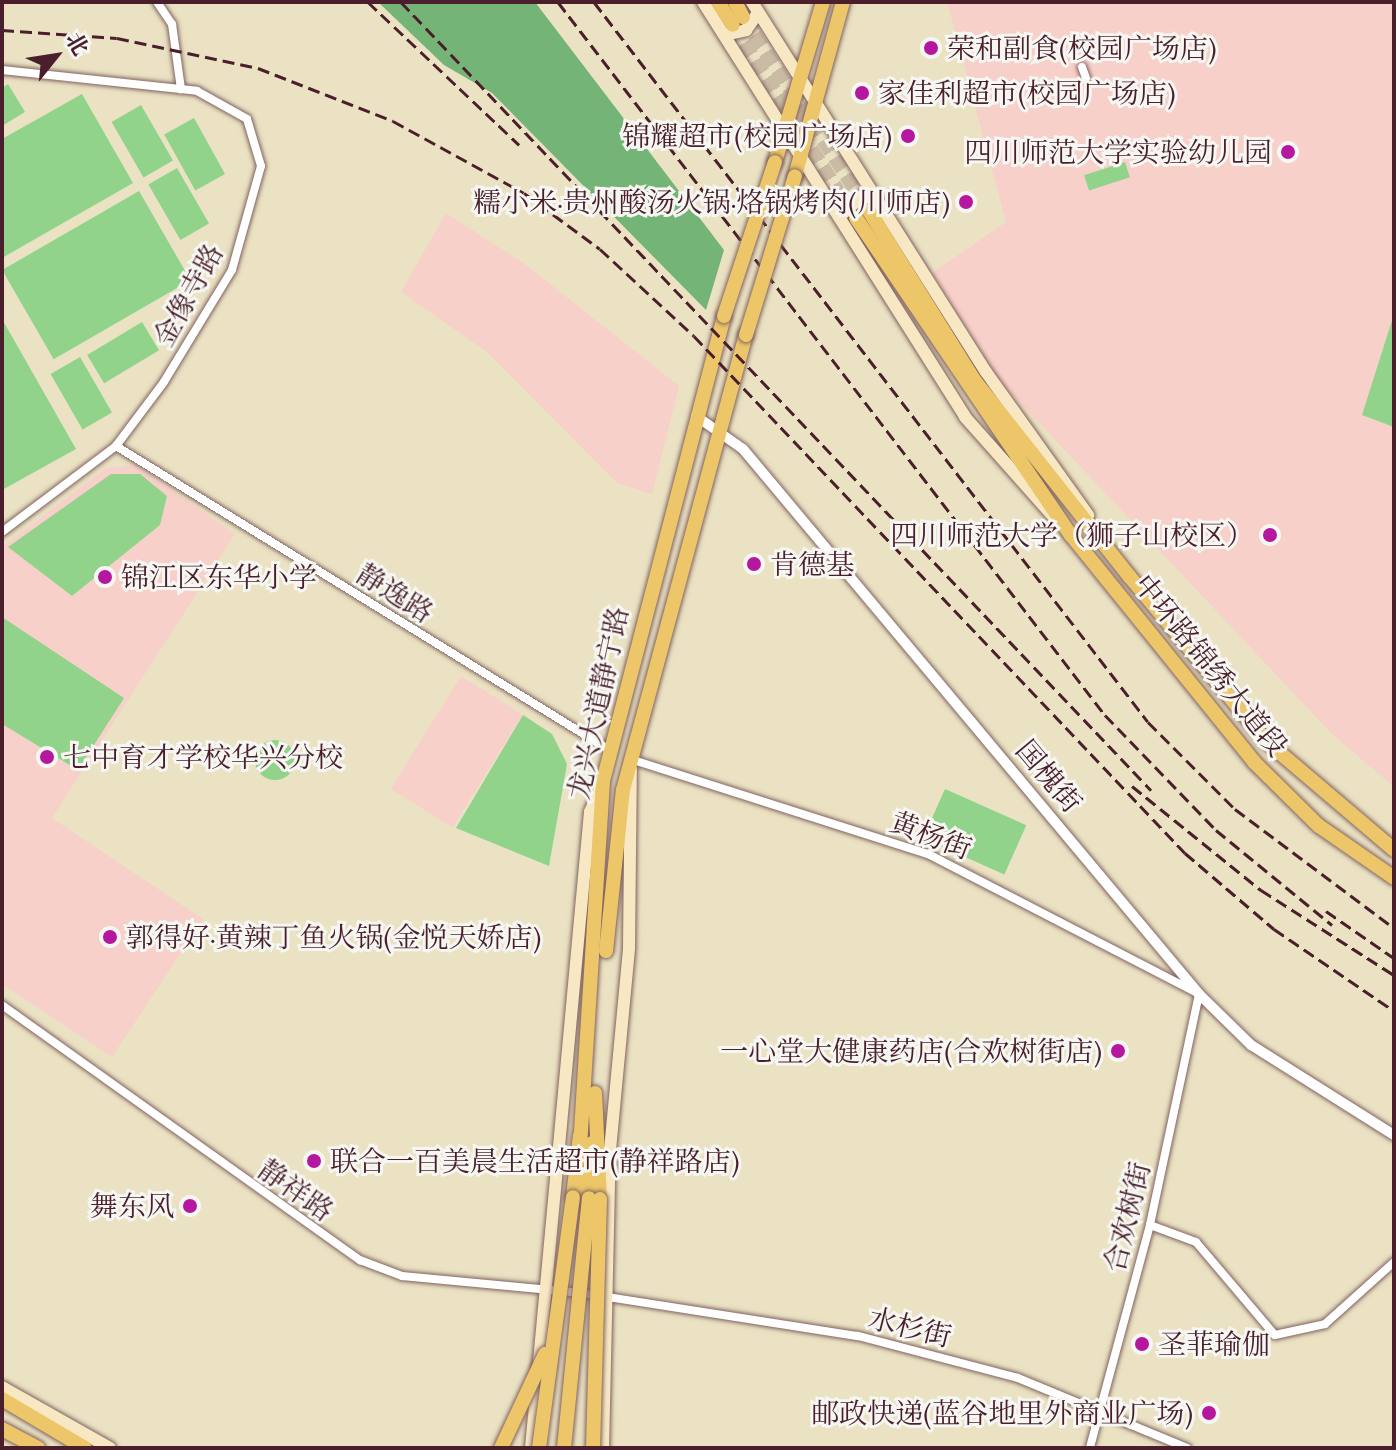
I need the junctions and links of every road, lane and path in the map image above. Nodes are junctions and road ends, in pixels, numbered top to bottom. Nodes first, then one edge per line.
1 (157, 2) edge
2 (703, 2) edge
3 (718, 2) edge
4 (735, 2) edge
5 (823, 2) edge
6 (843, 2) edge
7 (742, 18) edge
8 (1082, 67) dead end
9 (2, 70) edge
10 (803, 77) junction
11 (1086, 78) dead end
12 (181, 89) junction
13 (818, 103) junction
14 (785, 131) junction
15 (800, 155) junction
16 (867, 209) junction
17 (839, 217) junction
18 (696, 416) junction
19 (720, 427) junction
20 (116, 446) junction
21 (2, 532) edge
22 (1071, 535) junction
23 (611, 751) junction
24 (630, 759) junction
25 (603, 781) junction
26 (1394, 850) edge
27 (1394, 878) edge
28 (1199, 994) junction
29 (2, 1005) edge
30 (1394, 1135) edge
31 (586, 1199) junction
32 (1150, 1225) junction
33 (1394, 1262) edge
34 (550, 1291) junction
35 (609, 1300) junction
36 (552, 1339) junction
37 (2, 1387) edge
38 (2, 1399) edge
39 (1098, 1410) junction
40 (2, 1429) edge
41 (38, 1448) edge
42 (85, 1448) edge
43 (110, 1448) edge
44 (501, 1448) edge
45 (531, 1448) edge
46 (539, 1448) edge
47 (555, 1448) edge
48 (564, 1448) edge
49 (595, 1448) edge
50 (603, 1448) edge
51 (1090, 1448) edge
52 (1187, 1448) edge

1 - 12 street
2 - 7 main road
3 - 7 main road
4 - 7 main road
5 - 10 main road, 龙兴大道静宁路
6 - 13 main road, 龙兴大道静宁路
7 - 10 main road
7 - 14 main road
8 - 11 street
9 - 12 street, 金像寺路
10 - 13 main road
10 - 14 main road, 龙兴大道静宁路
12 - 20 street, 金像寺路
13 - 15 main road, 龙兴大道静宁路
13 - 16 main road
14 - 15 main road
14 - 18 main road, 龙兴大道静宁路, bridge
15 - 17 main road
15 - 19 main road, 龙兴大道静宁路, bridge
16 - 17 main road
16 - 22 main road, 中环路锦绣大道段
16 - 26 main road, 中环路锦绣大道段
17 - 22 main road
18 - 19 street, 国槐街
18 - 23 main road, 龙兴大道静宁路
19 - 24 main road, 龙兴大道静宁路
19 - 28 street, 国槐街
20 - 21 street, 金像寺路
20 - 23 street, 静逸路
22 - 27 main road, 中环路锦绣大道段
23 - 25 main road, 龙兴大道静宁路
24 - 28 street, 黄杨街
24 - 31 main road, 龙兴大道静宁路
24 - 35 main road
25 - 31 main road, 龙兴大道静宁路
25 - 34 main road
28 - 30 street, 国槐街
28 - 32 street, 合欢树街
29 - 34 street, 静祥路
31 - 36 main road, bridge
31 - 47 main road, 龙兴大道静宁路
31 - 48 main road, 龙兴大道静宁路, bridge
31 - 49 main road, bridge
32 - 33 street
32 - 39 street, 合欢树街
34 - 35 street, 静祥路
34 - 45 main road
35 - 39 street, 水杉街
35 - 50 main road
36 - 44 main road, bridge
36 - 46 main road, bridge
37 - 43 main road
38 - 42 main road
39 - 51 street, 合欢树街
39 - 52 street, 水杉街
40 - 41 main road

